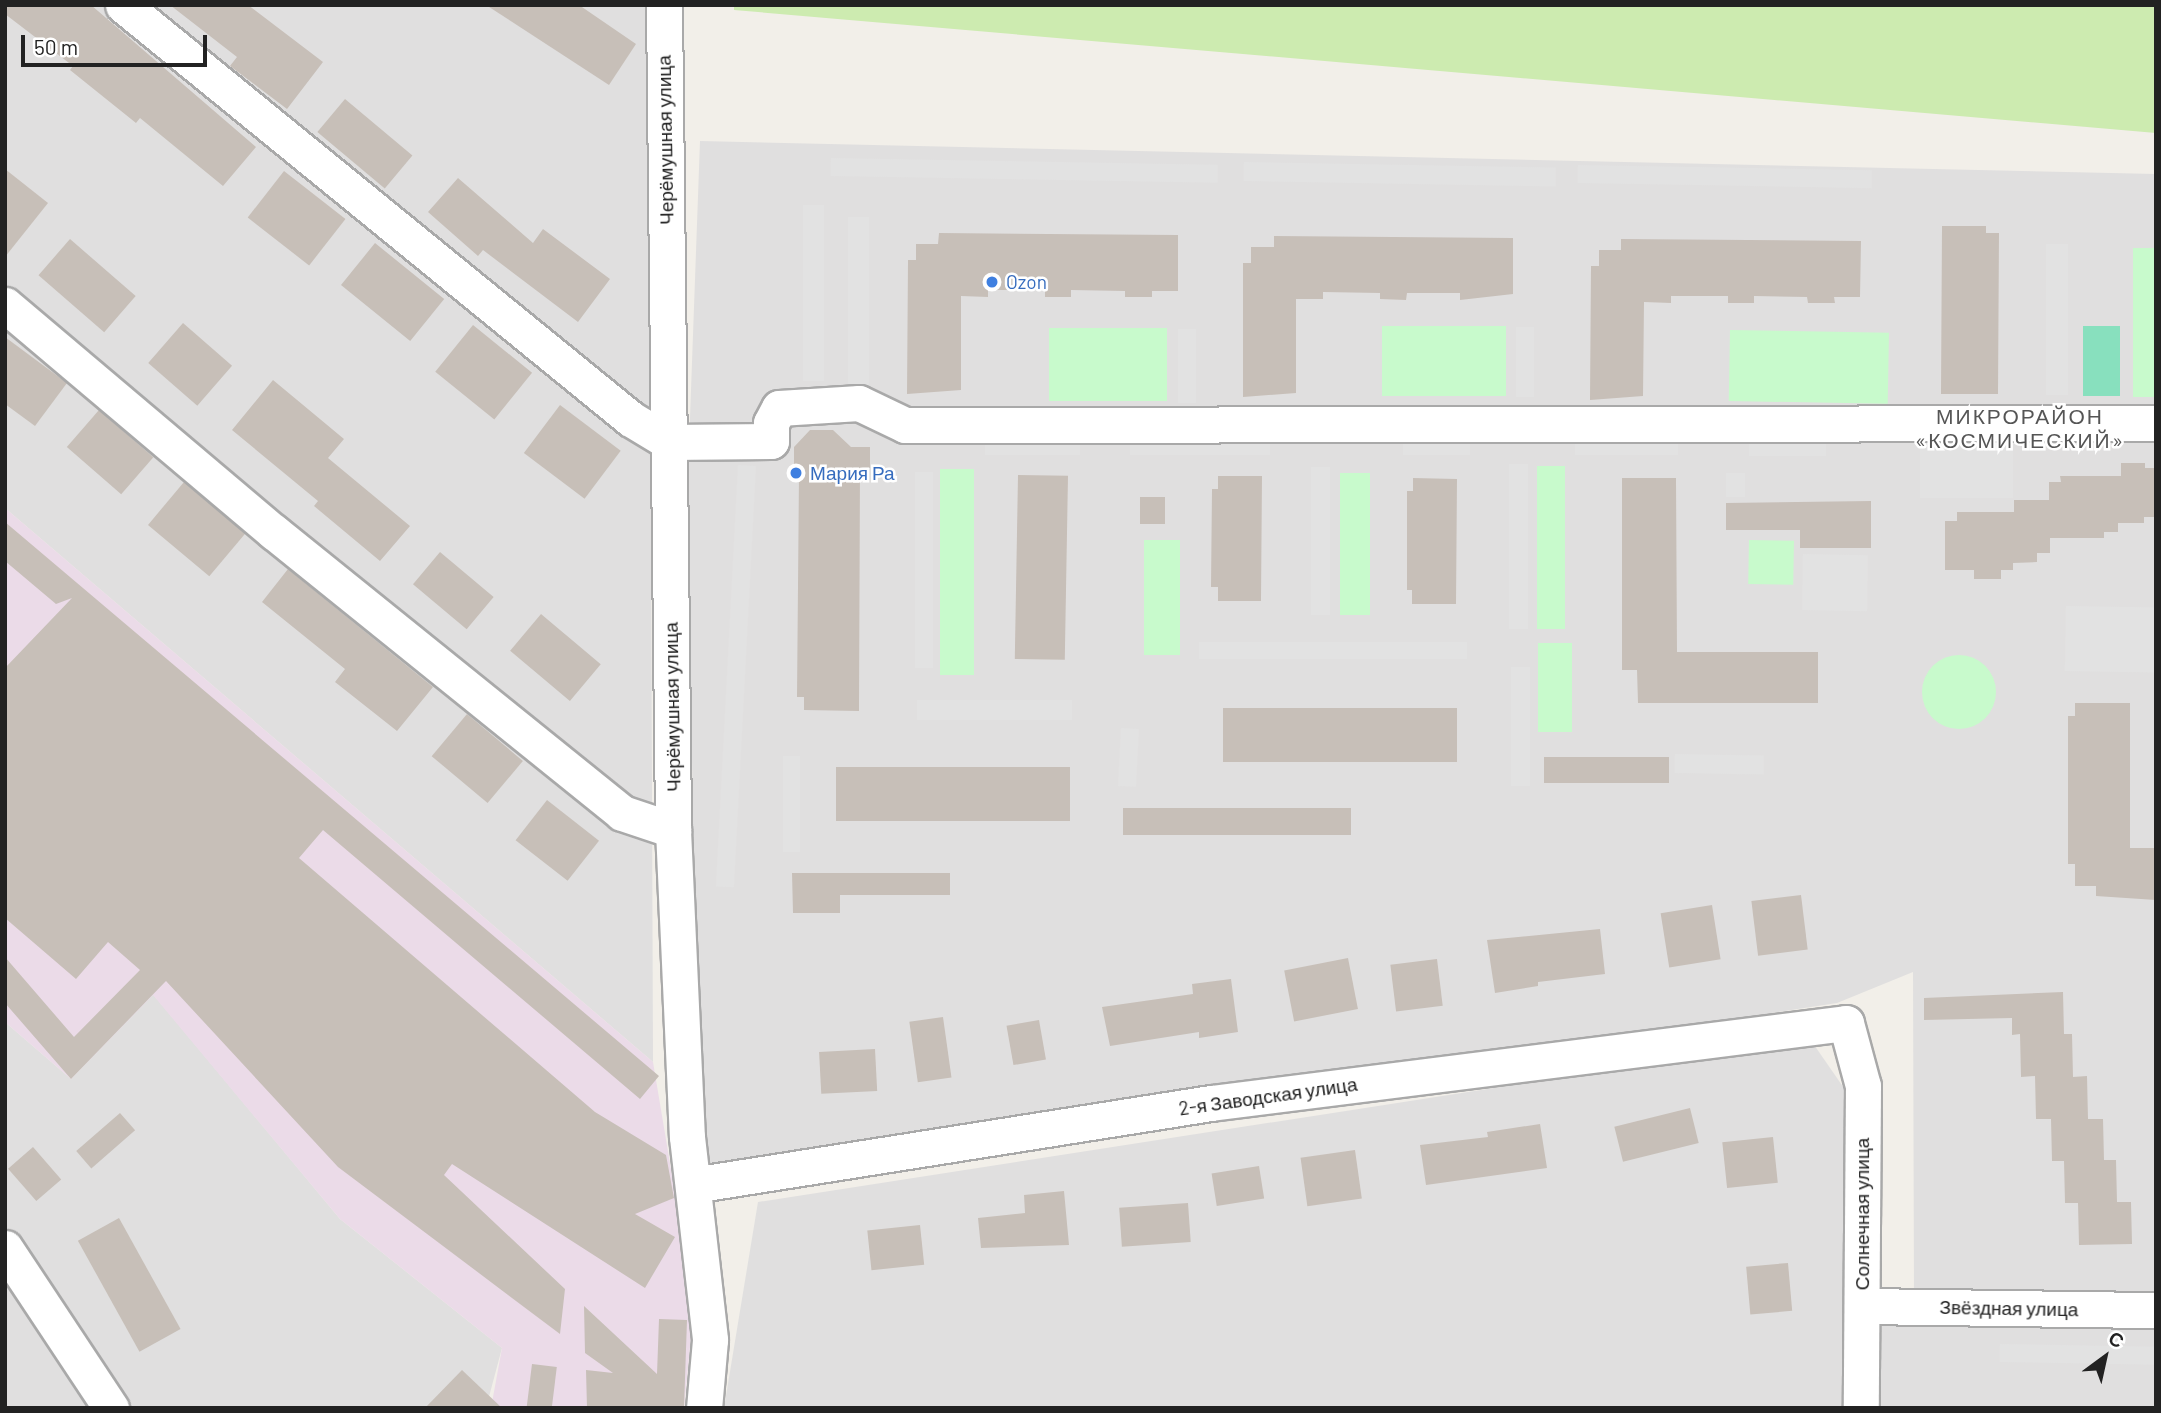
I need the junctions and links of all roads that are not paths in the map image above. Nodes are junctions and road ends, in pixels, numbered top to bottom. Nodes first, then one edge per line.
1 (123, 5) edge
2 (664, 5) edge
3 (5, 305) edge
4 (2156, 423) edge
5 (669, 442) junction
6 (673, 830) junction
7 (1846, 1023) joint
8 (693, 1185) junction
9 (5, 1248) edge
10 (1862, 1306) junction
11 (2156, 1310) edge
12 (111, 1408) edge
13 (704, 1408) edge
14 (1861, 1408) edge

1 - 5 street
2 - 5 street, Черёмушная улица
3 - 6 street
4 - 5 street
5 - 6 street, Черёмушная улица
6 - 8 street, Черёмушная улица
7 - 8 street, 2-я Заводская улица
7 - 10 street, Солнечная улица
8 - 13 street, Черёмушная улица
9 - 12 street
10 - 11 street, Звёздная улица
10 - 14 street, Солнечная улица

